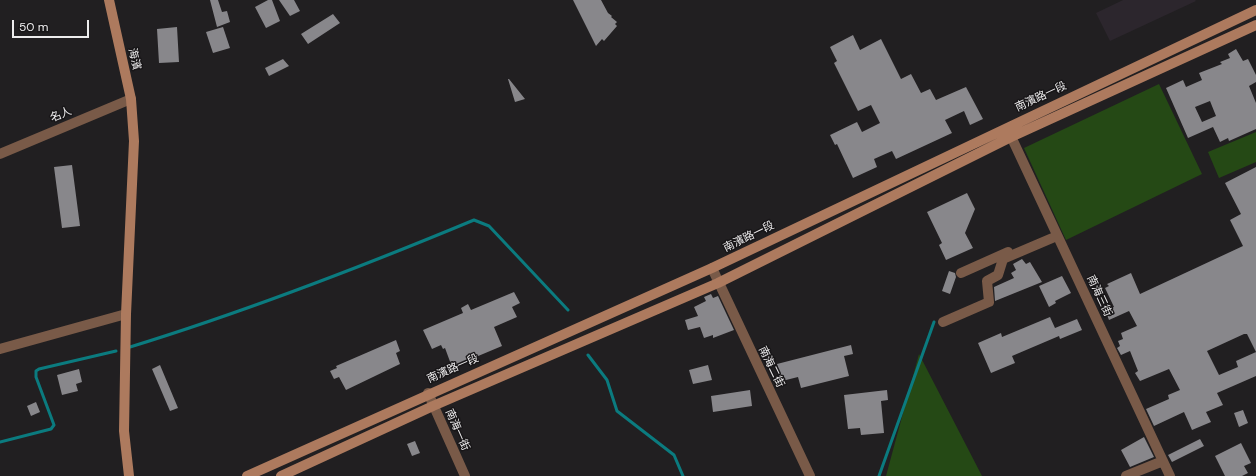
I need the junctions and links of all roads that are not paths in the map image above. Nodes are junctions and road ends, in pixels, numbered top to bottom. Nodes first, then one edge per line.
1 (109, 0) edge
2 (1256, 10) edge
3 (1256, 25) edge
4 (131, 99) junction
5 (1006, 127) junction
6 (1011, 137) junction
7 (0, 154) edge
8 (1056, 234) junction
9 (712, 268) junction
10 (961, 273) dead end
11 (718, 283) junction
12 (126, 314) junction
13 (943, 322) dead end
14 (0, 348) edge
15 (428, 393) junction
16 (433, 406) junction
17 (1163, 461) junction
18 (129, 476) edge
19 (247, 476) edge
20 (281, 476) edge
21 (465, 476) edge
22 (810, 476) edge
23 (1126, 476) edge
24 (1170, 476) edge

1 - 4 main road, 海濱
2 - 5 main road, 南濱路一段
3 - 6 main road
4 - 7 street, 名人
4 - 12 main road, 海濱
5 - 6 street, 南海三街
5 - 9 main road, 南濱路一段
6 - 8 street, 南海三街
6 - 11 main road
8 - 10 street
8 - 13 street
8 - 17 street, 南海三街
9 - 11 street, 南海二街
9 - 15 main road, 南濱路一段
11 - 16 main road
11 - 22 street, 南海二街
12 - 14 street
12 - 18 main road, 海濱
15 - 16 street, 南海一街
15 - 19 main road, 南濱路一段
16 - 20 main road
16 - 21 street, 南海一街
17 - 23 street
17 - 24 street, 南海三街

